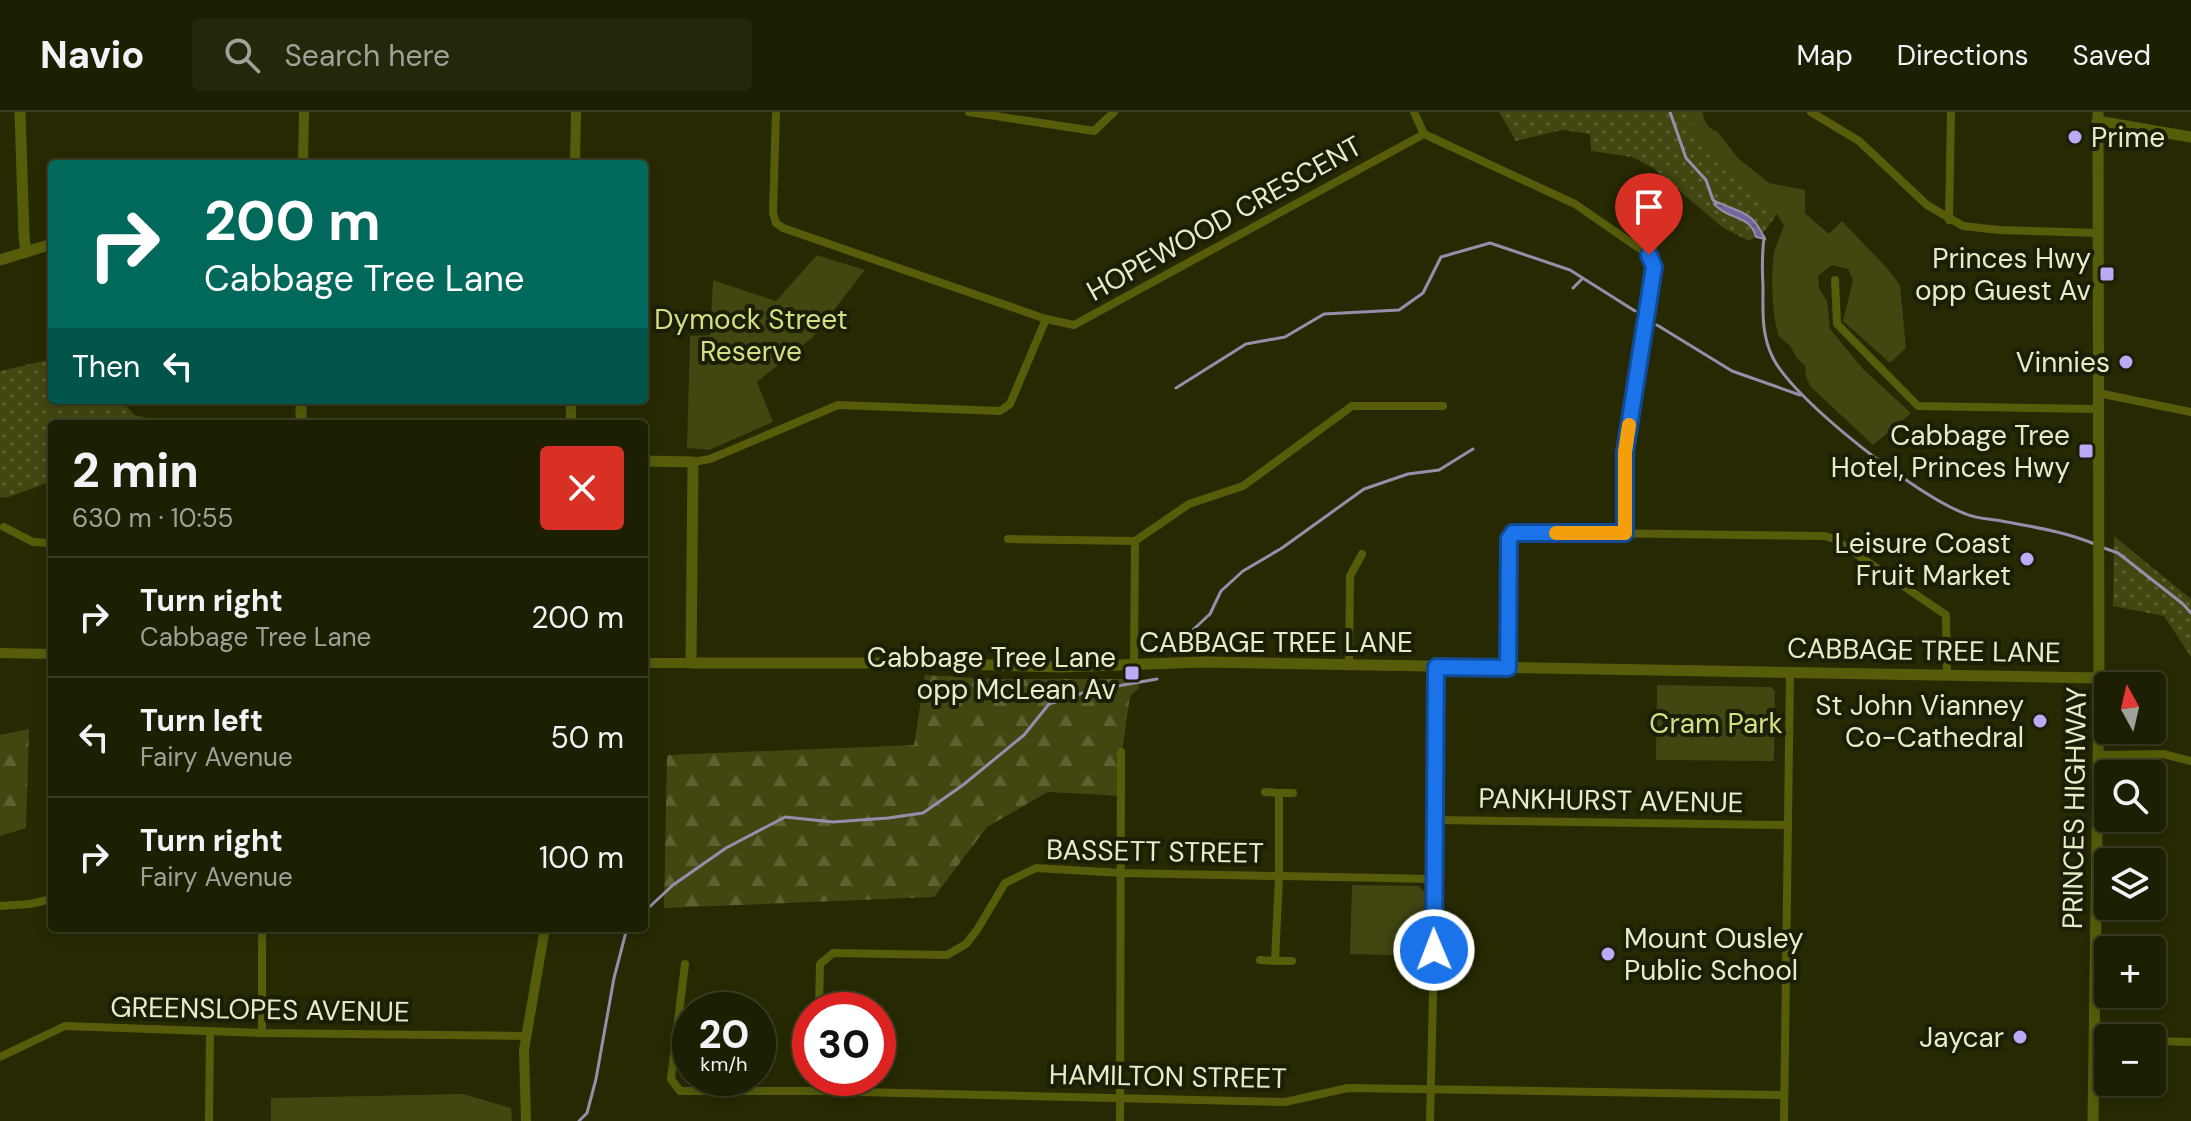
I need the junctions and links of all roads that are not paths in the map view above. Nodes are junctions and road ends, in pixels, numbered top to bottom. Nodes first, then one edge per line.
1 (20, 112) edge
2 (304, 112) edge
3 (576, 112) edge
4 (776, 112) edge
5 (969, 112) edge
6 (1114, 112) edge
7 (1414, 112) edge
8 (1811, 112) edge
9 (1951, 112) edge
10 (2098, 116) edge
11 (1424, 134) junction
12 (2191, 137) edge
13 (303, 160) edge
14 (575, 160) edge
15 (1949, 220) junction
16 (2098, 233) junction
17 (48, 245) edge
18 (26, 252) junction
19 (0, 260) edge
20 (1835, 280) dead end
21 (1046, 319) junction
22 (2098, 393) junction
23 (1443, 406) dead end
24 (2098, 409) junction
25 (2191, 412) edge
26 (648, 461) edge
27 (693, 462) junction
28 (4, 527) dead end
29 (1625, 533) junction
30 (1008, 539) dead end
31 (1135, 541) junction
32 (48, 543) edge
33 (1362, 554) dead end
34 (0, 653) edge
35 (48, 654) edge
36 (648, 663) edge
37 (691, 663) junction
38 (1134, 665) junction
39 (1349, 665) junction
40 (1436, 667) junction
41 (1508, 668) junction
42 (1790, 671) junction
43 (2099, 672) edge
44 (1947, 674) junction
45 (2094, 678) edge
46 (2099, 744) edge
47 (1121, 752) dead end
48 (2099, 755) junction
49 (2191, 761) edge
50 (1265, 792) dead end
51 (1279, 793) junction
52 (1293, 793) dead end
53 (1434, 820) junction
54 (1787, 825) junction
55 (1122, 873) junction
56 (1279, 877) junction
57 (1433, 879) junction
58 (48, 900) edge
59 (0, 906) edge
60 (262, 932) edge
61 (544, 932) edge
62 (1260, 960) dead end
63 (1275, 961) junction
64 (1292, 961) dead end
65 (685, 964) dead end
66 (819, 992) edge
67 (2095, 1024) edge
68 (210, 1031) junction
69 (262, 1033) junction
70 (526, 1036) junction
71 (2166, 1041) edge
72 (2191, 1042) edge
73 (0, 1057) edge
74 (2094, 1080) edge
75 (1430, 1090) junction
76 (792, 1091) edge
77 (896, 1093) edge
78 (1784, 1095) junction
79 (1121, 1099) junction
80 (209, 1121) edge
81 (526, 1121) edge
82 (1120, 1121) edge
83 (1430, 1121) edge
84 (1784, 1121) edge
85 (2093, 1121) edge

1 - 18 main road
2 - 13 street
3 - 14 street
4 - 21 street, HOPEWOOD CRESCENT
5 - 6 street
7 - 11 street
8 - 15 street
9 - 15 street
10 - 12 main road
10 - 16 main road, PRINCES HIGHWAY
11 - 21 street, HOPEWOOD CRESCENT
11 - 29 street
15 - 16 street
16 - 22 main road, PRINCES HIGHWAY
17 - 18 main road
18 - 19 main road
20 - 24 street
21 - 27 street
22 - 24 main road, PRINCES HIGHWAY
22 - 25 street
23 - 31 street
24 - 43 main road, PRINCES HIGHWAY
26 - 27 main road
27 - 37 main road
28 - 32 street
29 - 41 street
29 - 44 street
30 - 31 street
31 - 38 street
33 - 39 street
34 - 35 street
36 - 37 street, CABBAGE TREE LANE
37 - 38 main road, CABBAGE TREE LANE
38 - 39 main road, CABBAGE TREE LANE
39 - 40 main road, CABBAGE TREE LANE
40 - 41 main road, CABBAGE TREE LANE
40 - 53 street
41 - 42 main road, CABBAGE TREE LANE
42 - 44 main road, CABBAGE TREE LANE
42 - 54 street
44 - 45 main road, CABBAGE TREE LANE
46 - 48 main road, PRINCES HIGHWAY
47 - 55 street
48 - 49 street
48 - 67 main road, PRINCES HIGHWAY
50 - 51 street
51 - 52 street
51 - 56 street
53 - 54 street, PANKHURST AVENUE
53 - 57 street
54 - 78 street
55 - 56 street, BASSETT STREET
55 - 66 street, BASSETT STREET
55 - 79 street
56 - 57 street, BASSETT STREET
56 - 63 street
57 - 75 street
58 - 59 street
60 - 69 street
61 - 70 street
62 - 63 street
63 - 64 street
65 - 76 street, HAMILTON STREET
68 - 69 street, GREENSLOPES AVENUE
68 - 73 street, GREENSLOPES AVENUE
68 - 80 street
69 - 70 street, GREENSLOPES AVENUE
70 - 81 street
71 - 72 street
74 - 85 main road, PRINCES HIGHWAY
75 - 78 street, HAMILTON STREET
75 - 79 street, HAMILTON STREET
75 - 83 street
77 - 79 street, HAMILTON STREET
78 - 84 street
79 - 82 street

